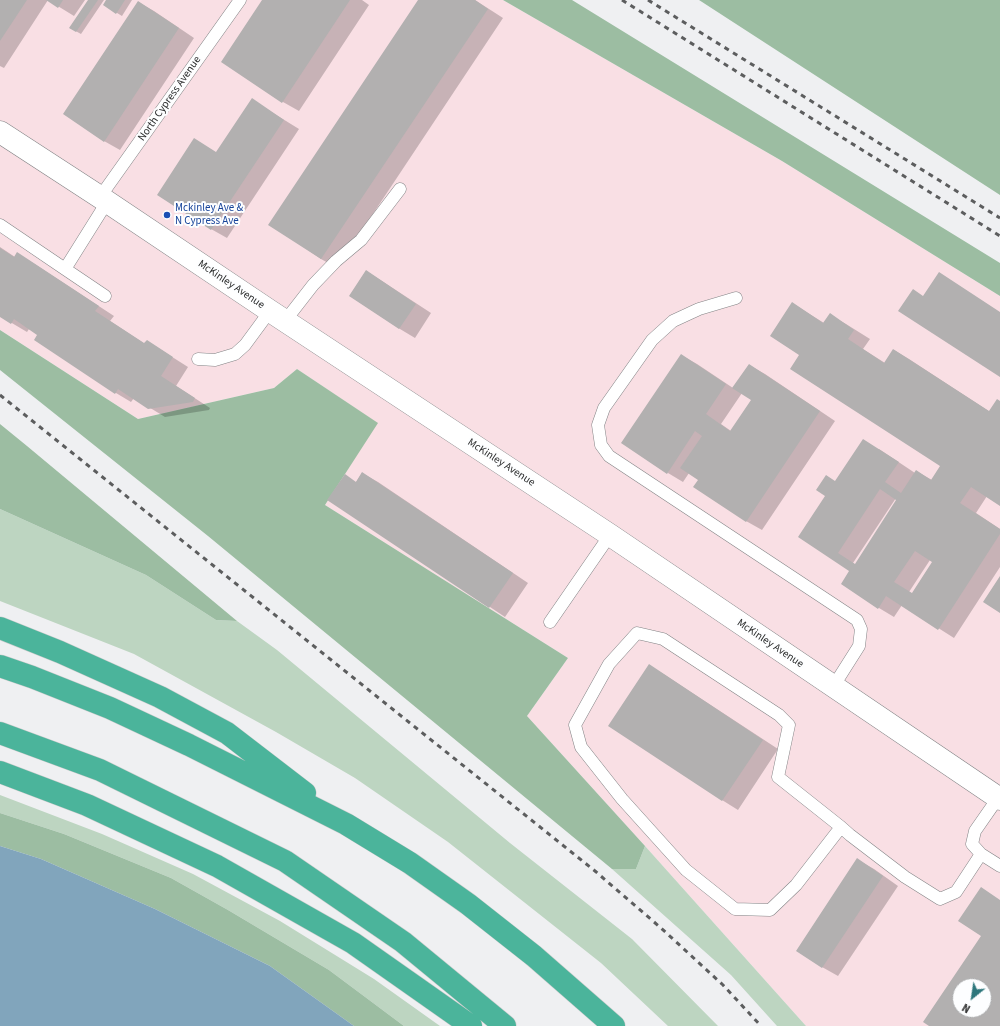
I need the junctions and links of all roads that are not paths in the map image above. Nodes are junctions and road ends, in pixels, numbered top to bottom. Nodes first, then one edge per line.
1 (240, 0) edge
2 (0, 132) edge
3 (400, 189) dead end
4 (104, 199) junction
5 (0, 225) edge
6 (65, 269) junction
7 (105, 296) dead end
8 (736, 298) dead end
9 (278, 316) junction
10 (198, 359) dead end
11 (610, 535) junction
12 (550, 622) dead end
13 (0, 628) edge
14 (0, 666) edge
15 (833, 687) junction
16 (0, 733) edge
17 (0, 772) edge
18 (999, 798) edge
19 (346, 824) junction
20 (841, 827) junction
21 (982, 854) junction
22 (1000, 866) edge
23 (471, 1026) edge
24 (505, 1026) edge
25 (614, 1026) edge

1 - 4 lane, North Cypress Avenue
2 - 4 main road, McKinley Avenue
3 - 9 lane
4 - 6 lane, North Cypress Avenue
4 - 9 main road, McKinley Avenue
5 - 6 lane
6 - 7 lane
8 - 15 lane
9 - 10 lane
9 - 11 main road, McKinley Avenue
11 - 12 lane
11 - 15 main road, McKinley Avenue
13 - 19 highway
14 - 19 highway
15 - 18 main road, McKinley Avenue
16 - 24 highway
17 - 23 highway
18 - 21 lane
19 - 25 highway
20 - 20 lane
20 - 21 lane
21 - 22 lane

